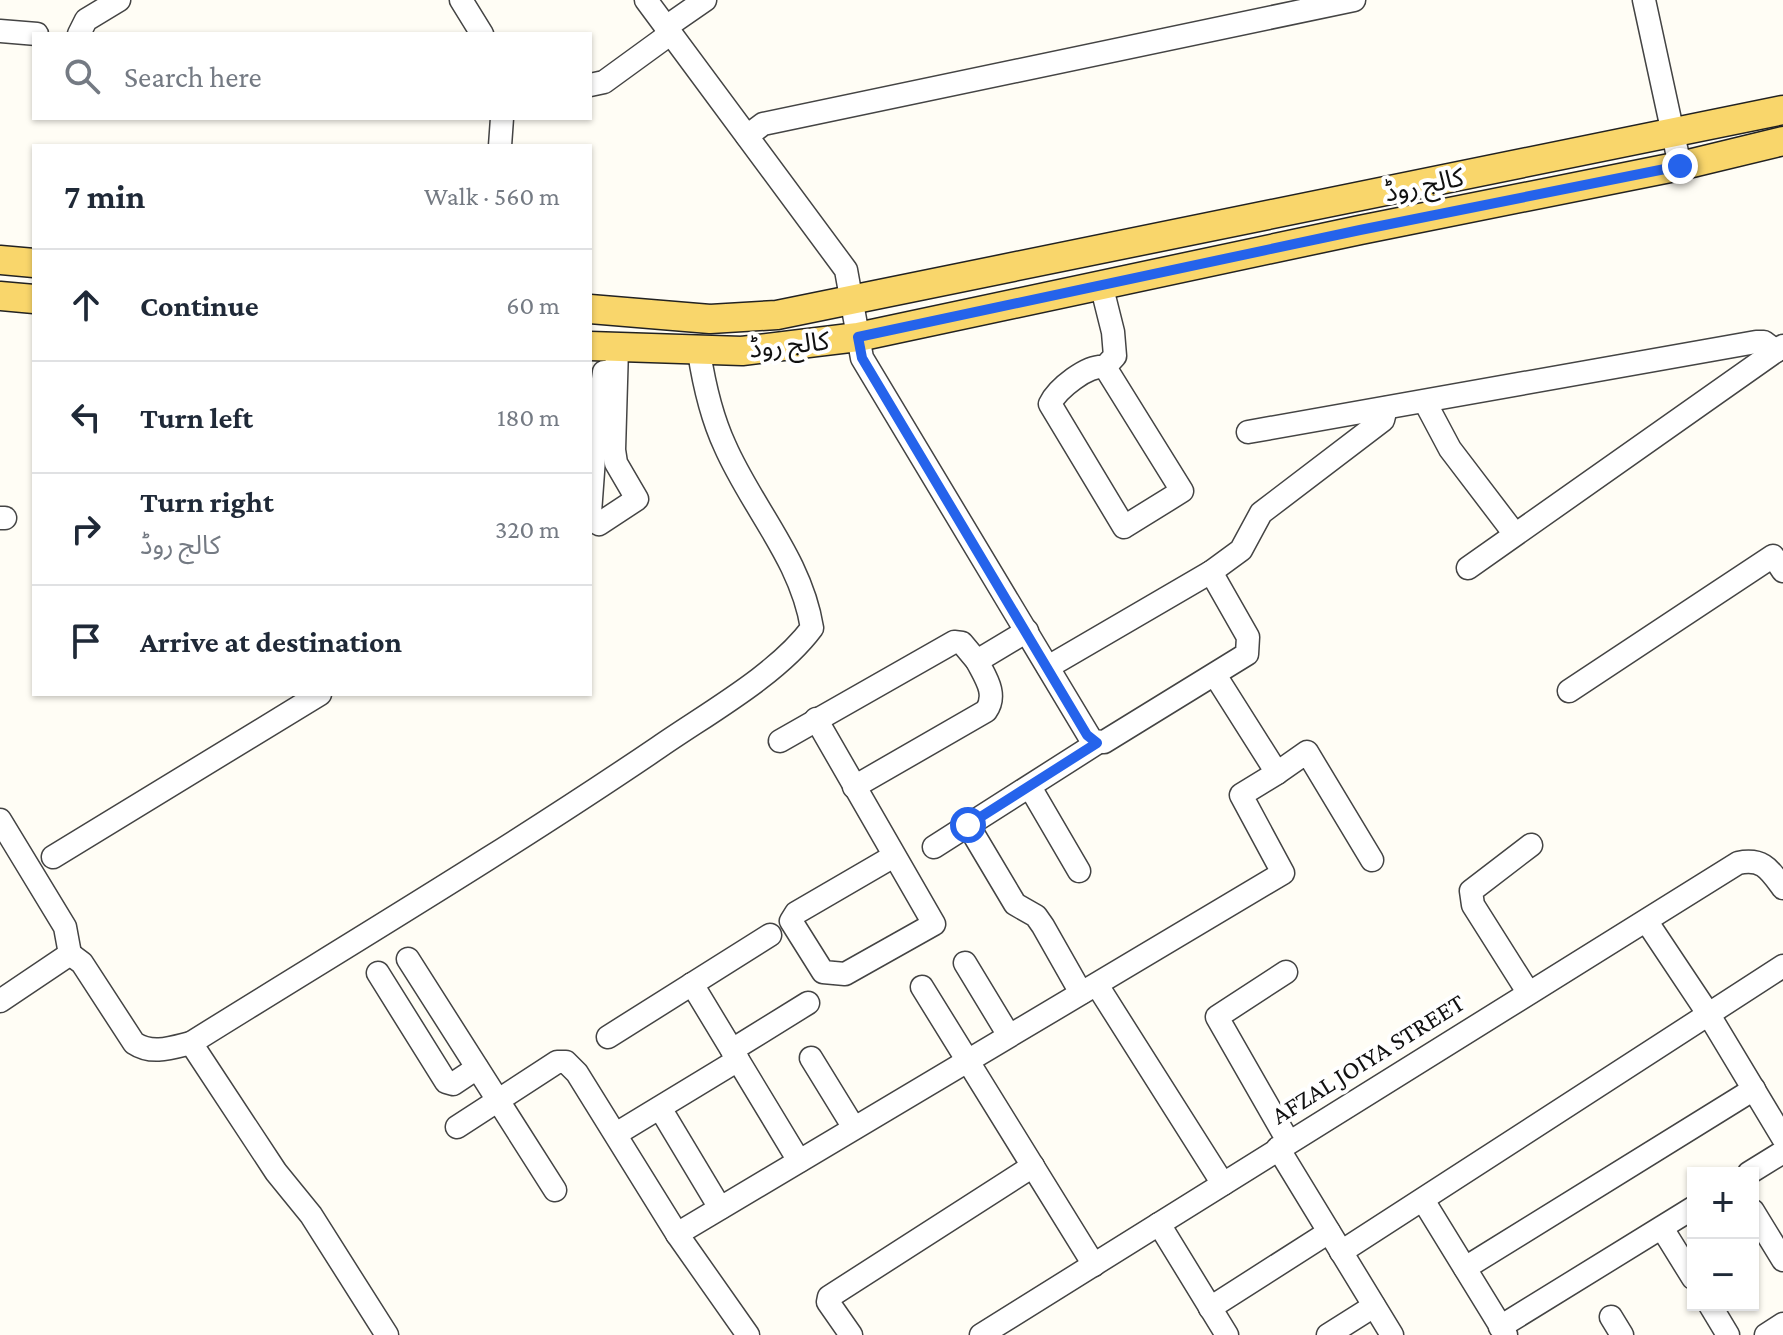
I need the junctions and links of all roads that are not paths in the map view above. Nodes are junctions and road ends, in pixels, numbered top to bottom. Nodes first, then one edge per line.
1 (119, 0) edge
2 (461, 0) edge
3 (646, 0) edge
4 (705, 0) edge
5 (1354, 0) edge
6 (1644, 0) edge
7 (668, 30) junction
8 (0, 31) edge
9 (80, 32) edge
10 (481, 32) edge
11 (32, 34) edge
12 (592, 85) edge
13 (1783, 110) edge
14 (502, 120) edge
15 (1673, 133) junction
16 (747, 136) junction
17 (1783, 141) edge
18 (500, 144) edge
19 (1680, 166) junction
20 (0, 260) edge
21 (32, 263) edge
22 (1102, 288) junction
23 (0, 296) edge
24 (32, 299) edge
25 (852, 302) junction
26 (592, 309) edge
27 (858, 337) junction
28 (604, 347) edge
29 (1780, 348) edge
30 (699, 352) junction
31 (1105, 367) junction
32 (1425, 402) junction
33 (1386, 408) junction
34 (1248, 432) dead end
35 (592, 491) edge
36 (592, 517) edge
37 (1514, 533) junction
38 (1780, 559) edge
39 (1468, 568) dead end
40 (1211, 572) junction
41 (1027, 631) junction
42 (977, 661) junction
43 (1048, 667) junction
44 (1215, 675) junction
45 (1569, 691) dead end
46 (317, 696) edge
47 (816, 719) junction
48 (780, 741) dead end
49 (1097, 743) junction
50 (1277, 773) junction
51 (854, 787) junction
52 (1030, 787) junction
53 (0, 820) edge
54 (968, 825) junction
55 (1531, 845) dead end
56 (934, 847) dead end
57 (894, 856) junction
58 (53, 857) dead end
59 (1372, 860) dead end
60 (1079, 871) dead end
61 (1783, 888) edge
62 (1647, 922) junction
63 (770, 935) dead end
64 (70, 954) junction
65 (408, 959) dead end
66 (965, 963) dead end
67 (1783, 966) edge
68 (1286, 972) dead end
69 (378, 973) dead end
70 (692, 984) junction
71 (922, 987) dead end
72 (1089, 989) junction
73 (1528, 992) junction
74 (0, 1001) edge
75 (808, 1003) dead end
76 (1709, 1015) junction
77 (1008, 1034) junction
78 (608, 1037) dead end
79 (191, 1043) junction
80 (735, 1055) junction
81 (811, 1058) dead end
82 (968, 1058) junction
83 (477, 1068) junction
84 (1754, 1089) junction
85 (498, 1100) junction
86 (660, 1108) junction
87 (457, 1127) dead end
88 (854, 1128) junction
89 (616, 1134) junction
90 (1783, 1138) edge
91 (1283, 1145) junction
92 (1783, 1152) edge
93 (799, 1161) junction
94 (1033, 1166) junction
95 (1759, 1167) edge
96 (1223, 1184) junction
97 (555, 1190) dead end
98 (1423, 1200) junction
99 (720, 1208) junction
100 (1687, 1212) edge
101 (1759, 1221) edge
102 (1159, 1224) junction
103 (1662, 1228) junction
104 (1329, 1232) junction
105 (677, 1234) junction
106 (1341, 1252) junction
107 (1783, 1260) edge
108 (1094, 1265) junction
109 (1465, 1268) junction
110 (1687, 1268) edge
111 (1374, 1306) junction
112 (1210, 1308) junction
113 (1714, 1311) edge
114 (1783, 1324) edge
115 (1503, 1331) edge
116 (1221, 1333) edge
117 (387, 1335) edge
118 (748, 1335) edge
119 (851, 1335) edge
120 (981, 1335) edge
121 (1328, 1335) edge
122 (1392, 1335) edge
123 (1728, 1335) edge
124 (1766, 1335) edge

1 - 9 street
2 - 10 street
3 - 7 street
4 - 7 street
5 - 16 street
6 - 15 street
7 - 12 street
7 - 16 street
8 - 11 street
13 - 15 main road, کالج روڈ
14 - 18 street
15 - 19 street
15 - 25 main road, کالج روڈ
16 - 25 street
17 - 19 main road, کالج روڈ
19 - 22 main road, کالج روڈ
20 - 21 main road
22 - 27 main road, کالج روڈ
22 - 31 street
23 - 24 main road
25 - 26 main road, کالج روڈ
25 - 27 street
27 - 30 main road, کالج روڈ
27 - 41 street
28 - 30 main road, کالج روڈ
28 - 35 street
28 - 36 street
29 - 32 street
29 - 37 street
30 - 79 street
31 - 31 street
32 - 33 street
32 - 37 street
33 - 34 street
33 - 40 street
37 - 39 street
38 - 45 street
40 - 43 street
40 - 44 street
41 - 42 street
41 - 43 street
42 - 47 street
42 - 51 street
43 - 49 street
44 - 49 street
44 - 50 street
46 - 58 street
47 - 48 street
47 - 51 street
49 - 52 street
50 - 59 street
50 - 72 street
51 - 57 street
52 - 54 street
52 - 60 street
53 - 64 street
54 - 56 street
54 - 72 street
55 - 73 street
57 - 57 street
61 - 62 street, AFZAL JOIYA STREET
62 - 73 street, AFZAL JOIYA STREET
62 - 76 street
63 - 70 street
64 - 74 street
64 - 79 street
65 - 83 street
66 - 77 street
67 - 76 street
68 - 91 street
69 - 83 street
70 - 78 street
70 - 80 street
71 - 82 street
72 - 77 street
72 - 96 street
73 - 91 street, AFZAL JOIYA STREET
75 - 80 street
76 - 84 street
76 - 98 street
77 - 82 street
79 - 117 street
80 - 86 street
80 - 93 street
81 - 88 street
82 - 88 street
82 - 94 street
83 - 85 street
84 - 90 street
84 - 109 street
85 - 87 street
85 - 89 street
85 - 97 street
86 - 89 street
86 - 99 street
88 - 93 street
89 - 105 street
91 - 96 street, AFZAL JOIYA STREET
91 - 104 street
92 - 95 street
93 - 99 street
94 - 108 street
94 - 119 street
96 - 102 street, AFZAL JOIYA STREET
98 - 106 street
98 - 109 street
99 - 105 street
100 - 103 street
101 - 107 street
102 - 108 street, AFZAL JOIYA STREET
102 - 112 street
103 - 110 street
103 - 115 street
104 - 106 street
104 - 112 street
105 - 118 street
106 - 111 street
108 - 120 street, AFZAL JOIYA STREET
109 - 115 street
111 - 121 street
111 - 122 street
112 - 116 street
113 - 123 street
114 - 124 street

